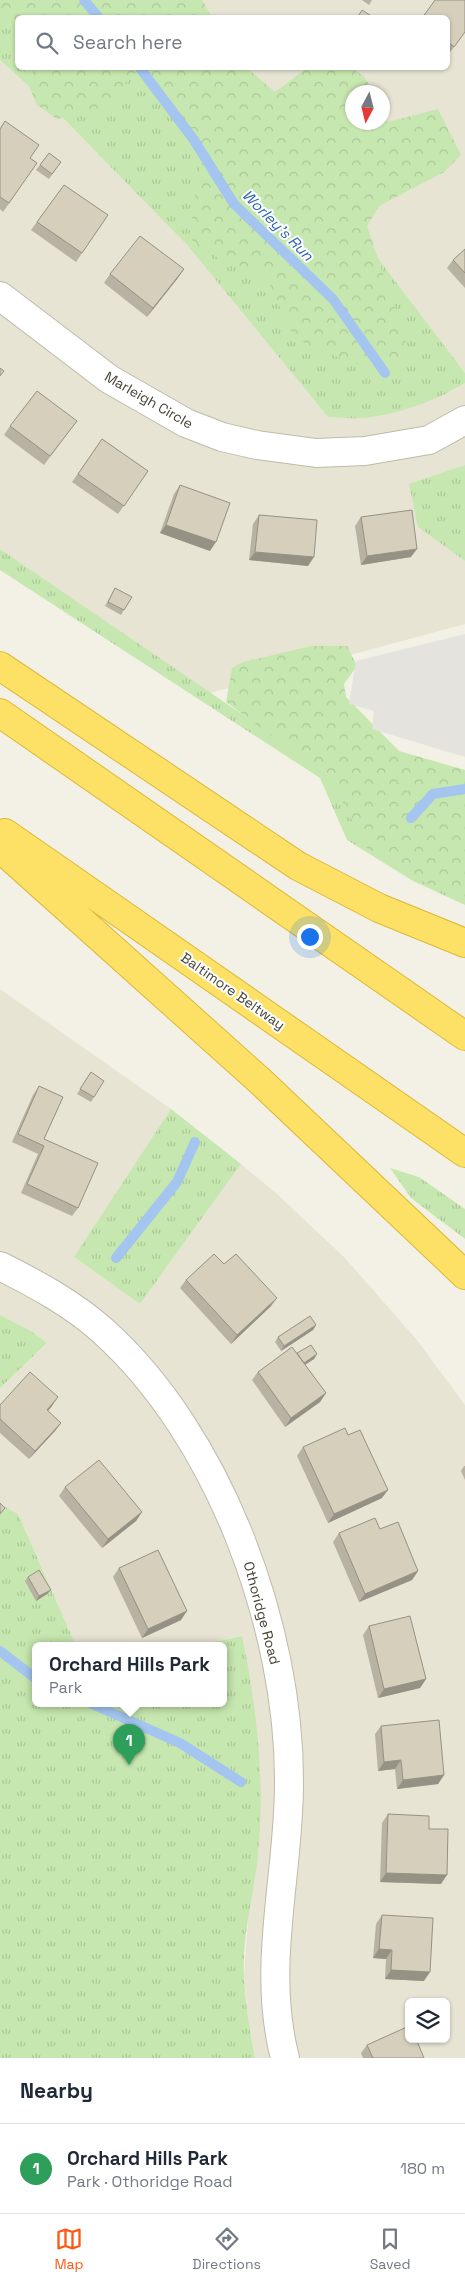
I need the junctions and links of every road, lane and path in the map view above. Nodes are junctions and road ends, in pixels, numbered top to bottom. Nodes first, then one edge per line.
1 (0, 296) edge
2 (465, 420) edge
3 (0, 666) edge
4 (0, 713) edge
5 (0, 830) edge
6 (0, 848) edge
7 (465, 943) edge
8 (465, 1036) edge
9 (465, 1152) edge
10 (0, 1266) edge
11 (465, 1275) edge
12 (285, 2058) edge

1 - 2 street, Marleigh Circle
3 - 7 highway
4 - 8 highway
5 - 9 highway, Baltimore Beltway
6 - 11 highway
10 - 12 street, Othoridge Road

